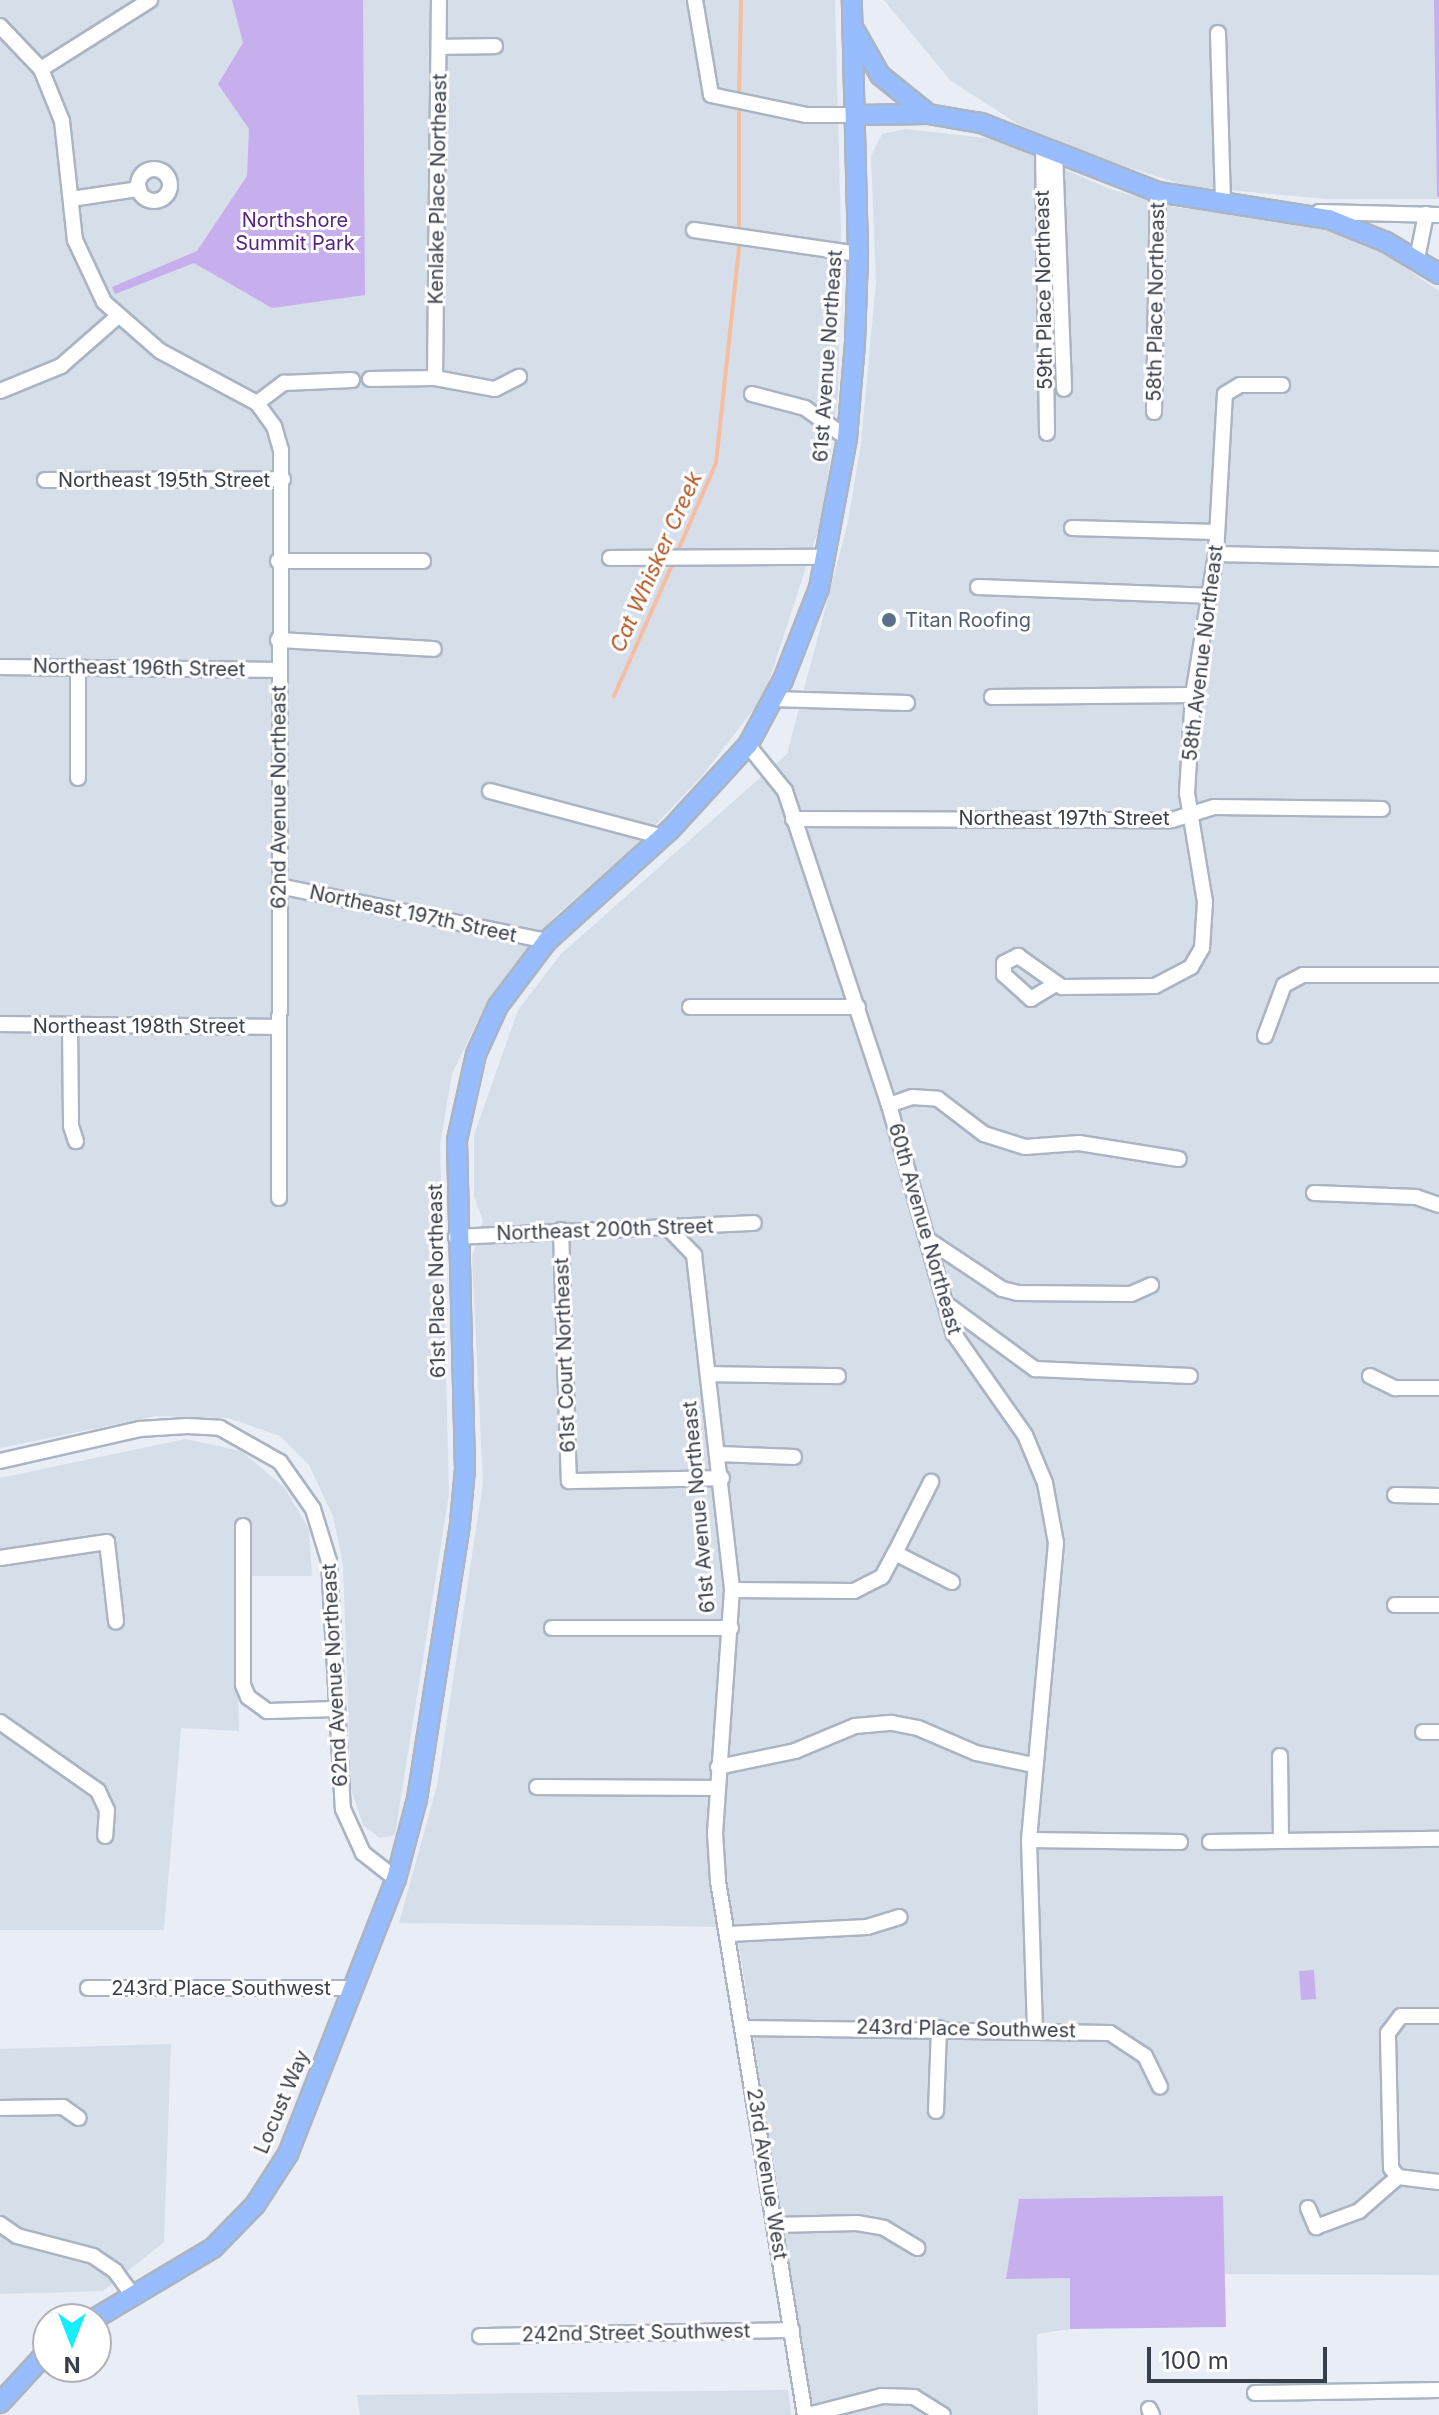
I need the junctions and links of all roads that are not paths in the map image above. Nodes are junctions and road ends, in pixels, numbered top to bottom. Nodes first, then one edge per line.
1 (150, 0) edge
2 (439, 0) edge
3 (695, 0) edge
4 (852, 0) edge
5 (852, 25) junction
6 (0, 26) edge
7 (1218, 33) dead end
8 (495, 46) dead end
9 (440, 47) junction
10 (41, 69) junction
11 (928, 114) junction
12 (855, 115) junction
13 (1049, 149) junction
14 (139, 189) dead end
15 (1158, 192) junction
16 (71, 199) junction
17 (1223, 203) junction
18 (1300, 212) junction
19 (1432, 215) edge
20 (694, 230) dead end
21 (858, 254) junction
22 (1417, 259) junction
23 (1439, 274) edge
24 (117, 317) junction
25 (519, 377) dead end
26 (435, 378) junction
27 (370, 379) dead end
28 (352, 380) dead end
29 (1282, 385) dead end
30 (1064, 389) dead end
31 (0, 391) edge
32 (752, 394) dead end
33 (257, 403) junction
34 (1154, 412) dead end
35 (1047, 433) dead end
36 (847, 438) junction
37 (283, 479) junction
38 (45, 480) dead end
39 (1072, 528) dead end
40 (1217, 532) junction
41 (1216, 554) junction
42 (825, 557) junction
43 (610, 558) dead end
44 (1439, 559) edge
45 (278, 561) junction
46 (423, 561) dead end
47 (978, 587) dead end
48 (1208, 596) junction
49 (278, 640) junction
50 (434, 649) dead end
51 (0, 667) edge
52 (78, 668) junction
53 (278, 670) junction
54 (1193, 695) junction
55 (992, 697) dead end
56 (772, 699) junction
57 (907, 703) dead end
58 (748, 745) junction
59 (78, 778) dead end
60 (490, 791) dead end
61 (1382, 809) dead end
62 (1191, 815) junction
63 (793, 819) junction
64 (663, 837) junction
65 (279, 886) junction
66 (547, 941) junction
67 (1439, 975) edge
68 (1054, 985) dead end
69 (690, 1007) dead end
70 (858, 1007) junction
71 (0, 1024) edge
72 (70, 1025) junction
73 (279, 1027) junction
74 (1265, 1036) dead end
75 (889, 1105) junction
76 (76, 1141) dead end
77 (1179, 1159) dead end
78 (1314, 1193) dead end
79 (279, 1198) dead end
80 (1439, 1205) edge
81 (754, 1223) dead end
82 (561, 1230) junction
83 (670, 1230) junction
84 (456, 1237) junction
85 (927, 1239) junction
86 (1151, 1285) dead end
87 (945, 1303) junction
88 (709, 1374) junction
89 (838, 1376) dead end
90 (1190, 1376) dead end
91 (1370, 1376) dead end
92 (1439, 1388) edge
93 (720, 1454) junction
94 (794, 1457) dead end
95 (0, 1461) edge
96 (722, 1478) junction
97 (931, 1482) dead end
98 (1395, 1495) dead end
99 (1439, 1496) edge
100 (243, 1526) dead end
101 (895, 1553) junction
102 (0, 1558) edge
103 (952, 1582) dead end
104 (732, 1590) junction
105 (1395, 1605) dead end
106 (1439, 1605) edge
107 (116, 1621) dead end
108 (552, 1628) dead end
109 (731, 1628) junction
110 (337, 1709) junction
111 (0, 1722) edge
112 (1423, 1732) dead end
113 (1439, 1732) edge
114 (1280, 1756) dead end
115 (1033, 1765) junction
116 (718, 1767) junction
117 (537, 1787) dead end
118 (718, 1788) junction
119 (105, 1836) dead end
120 (1439, 1839) edge
121 (1029, 1840) junction
122 (1281, 1841) junction
123 (1180, 1842) dead end
124 (1210, 1842) dead end
125 (396, 1879) junction
126 (382, 1917) joint
127 (900, 1917) dead end
128 (729, 1934) junction
129 (88, 1988) dead end
130 (353, 1988) junction
131 (1439, 2016) edge
132 (744, 2028) junction
133 (939, 2028) junction
134 (1035, 2028) junction
135 (1160, 2087) dead end
136 (0, 2108) edge
137 (936, 2111) dead end
138 (79, 2118) dead end
139 (1398, 2177) junction
140 (1439, 2182) edge
141 (1308, 2208) dead end
142 (0, 2224) edge
143 (775, 2225) junction
144 (917, 2248) dead end
145 (131, 2293) junction
146 (112, 2306) edge
147 (792, 2330) junction
148 (480, 2336) dead end
149 (32, 2368) edge
150 (1439, 2390) edge
151 (1255, 2393) dead end
152 (0, 2403) edge
153 (806, 2415) edge
154 (943, 2415) edge

1 - 10 street
2 - 9 street, Kenlake Place Northeast
3 - 12 street
4 - 5 main road, 61st Avenue Northeast
5 - 11 main road
5 - 12 main road, 61st Avenue Northeast
6 - 10 street
7 - 17 street
8 - 9 street
9 - 26 street, Kenlake Place Northeast
10 - 16 street
11 - 12 main road
11 - 13 main road
12 - 21 main road, 61st Avenue Northeast
13 - 15 main road
13 - 30 street, 59th Place Northeast
13 - 35 street, 59th Place Northeast
14 - 16 street
15 - 17 main road
15 - 34 street, 58th Place Northeast
16 - 24 street
17 - 18 main road
18 - 19 street
18 - 22 main road
19 - 22 street
20 - 21 street
21 - 36 main road, 61st Avenue Northeast
22 - 23 main road
24 - 31 street
24 - 33 street
25 - 26 street
26 - 27 street
28 - 33 street
29 - 40 street, 58th Avenue Northeast
32 - 36 street
33 - 37 street, 62nd Avenue Northeast
36 - 42 main road, 61st Avenue Northeast
37 - 38 street, Northeast 195th Street
37 - 45 street, 62nd Avenue Northeast
39 - 40 street
40 - 41 street, 58th Avenue Northeast
41 - 44 street
41 - 48 street, 58th Avenue Northeast
42 - 43 street
42 - 56 main road, 61st Avenue Northeast
45 - 46 street
45 - 49 street, 62nd Avenue Northeast
47 - 48 street
48 - 54 street, 58th Avenue Northeast
49 - 50 street
49 - 53 street, 62nd Avenue Northeast
51 - 52 street, Northeast 196th Street
52 - 53 street, Northeast 196th Street
52 - 59 street
53 - 65 street, 62nd Avenue Northeast
54 - 55 street
54 - 62 street, 58th Avenue Northeast
56 - 57 street
56 - 58 main road, 61st Avenue Northeast
58 - 63 street, 60th Avenue Northeast
58 - 64 main road, 61st Place Northeast
60 - 64 street
61 - 62 street, Northeast 197th Street
62 - 63 street, Northeast 197th Street
62 - 68 street, 58th Avenue Northeast
63 - 70 street, 60th Avenue Northeast
64 - 66 main road, 61st Place Northeast
65 - 66 street, Northeast 197th Street
65 - 73 street, 62nd Avenue Northeast
66 - 84 main road, 61st Place Northeast
67 - 74 street
69 - 70 street
70 - 75 street, 60th Avenue Northeast
71 - 72 street, Northeast 198th Street
72 - 73 street, Northeast 198th Street
72 - 76 street
73 - 79 street, 62nd Avenue Northeast
75 - 77 street
75 - 85 street, 60th Avenue Northeast
78 - 80 street
81 - 83 street, Northeast 200th Street
82 - 83 street, Northeast 200th Street
82 - 84 street, Northeast 200th Street
82 - 96 street, 61st Court Northeast
83 - 88 street, 61st Avenue Northeast
84 - 125 main road, 61st Place Northeast
85 - 86 street
85 - 87 street, 60th Avenue Northeast
87 - 90 street
87 - 115 street, 60th Avenue Northeast
88 - 89 street
88 - 93 street, 61st Avenue Northeast
91 - 92 street
93 - 94 street
93 - 96 street, 61st Avenue Northeast
95 - 110 street, 62nd Avenue Northeast
96 - 104 street, 61st Avenue Northeast
97 - 101 street
98 - 99 street
100 - 110 street
101 - 103 street
101 - 104 street
102 - 107 street
104 - 109 street, 61st Avenue Northeast
105 - 106 street
108 - 109 street
109 - 116 street, 61st Avenue Northeast
110 - 125 street, 62nd Avenue Northeast
111 - 119 street
112 - 113 street
114 - 122 street
115 - 116 street
115 - 121 street, 60th Avenue Northeast
116 - 118 street, 61st Avenue Northeast
117 - 118 street
118 - 128 street, 61st Avenue Northeast
120 - 122 street
121 - 123 street
121 - 134 street, 60th Avenue Northeast
122 - 124 street
125 - 126 main road, 61st Place Northeast
126 - 130 main road, Locust Way
127 - 128 street
128 - 132 street, 23rd Avenue West
129 - 130 street, 243rd Place Southwest
130 - 145 main road, Locust Way
131 - 139 street
132 - 133 street, 243rd Place Southwest
132 - 143 street, 23rd Avenue West
133 - 134 street, 243rd Place Southwest
133 - 137 street
134 - 135 street, 243rd Place Southwest
136 - 138 street
139 - 140 street
139 - 141 street
142 - 145 street
143 - 144 street
143 - 147 street, 23rd Avenue West
145 - 146 main road, Locust Way
147 - 148 street, 242nd Street Southwest
147 - 153 street, 23rd Avenue West
149 - 152 main road
150 - 151 street
153 - 154 street

